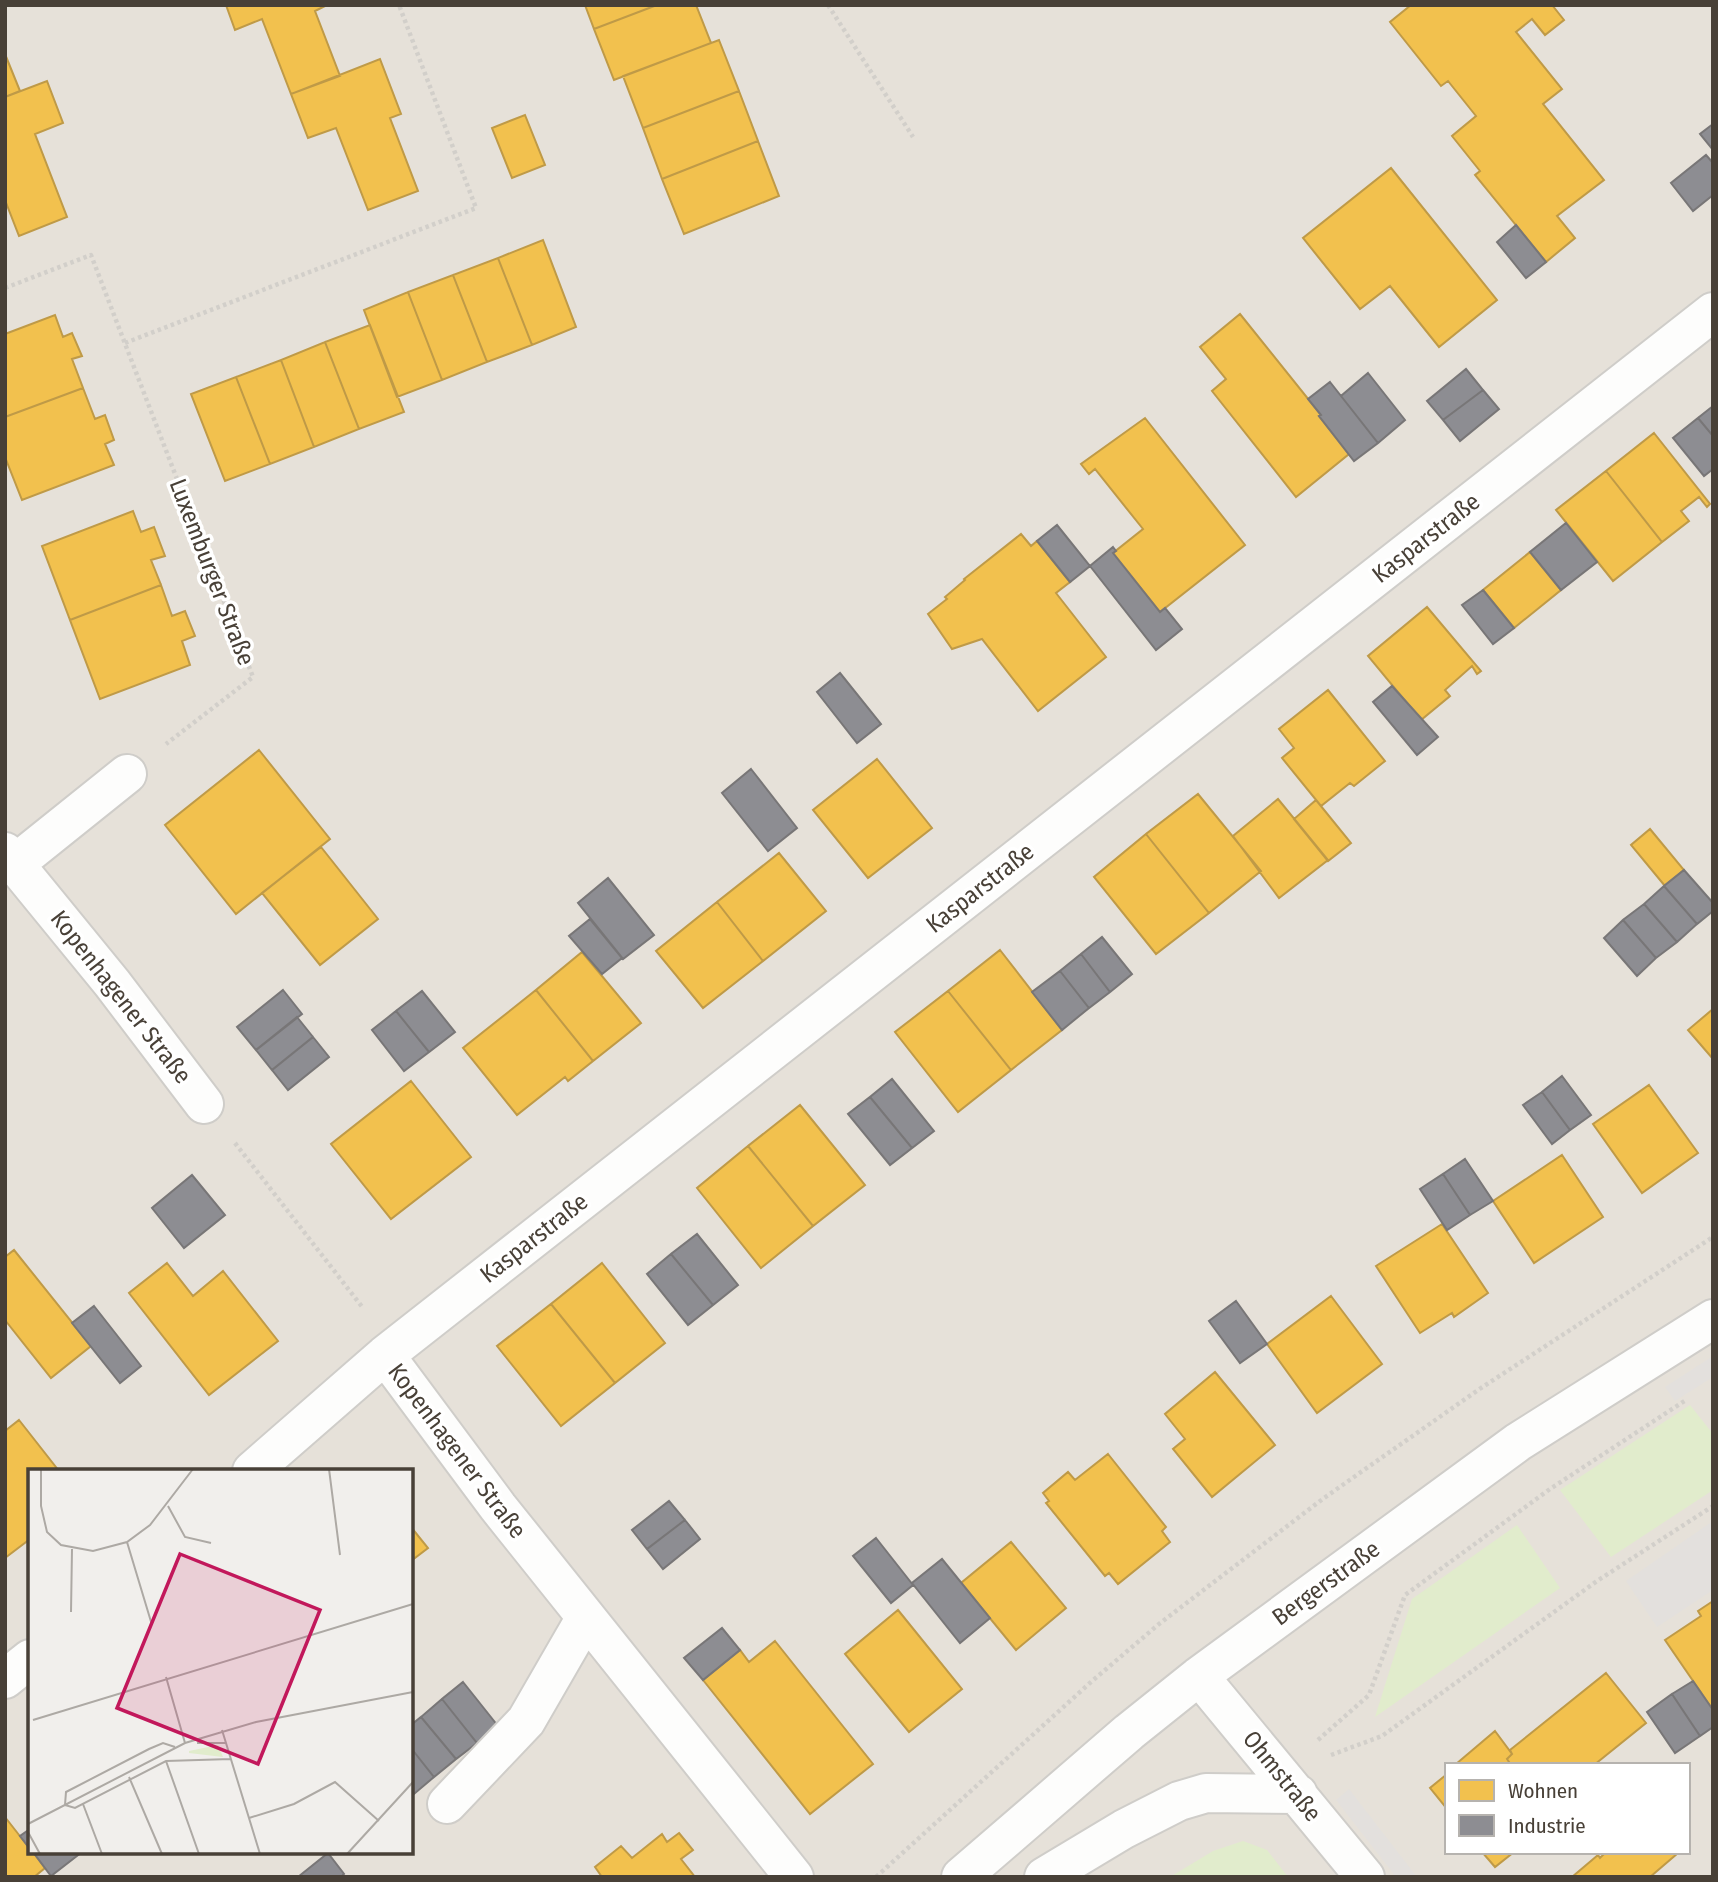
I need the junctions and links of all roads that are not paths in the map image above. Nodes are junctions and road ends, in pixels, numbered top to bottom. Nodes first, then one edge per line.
1 (1713, 312) edge
2 (127, 774) road end
3 (11, 857) edge
4 (204, 1104) road end
5 (1713, 1319) edge
6 (384, 1355) junction
7 (254, 1469) edge
8 (586, 1617) junction
9 (28, 1661) edge
10 (1199, 1676) junction
11 (5, 1679) edge
12 (1289, 1784) junction
13 (447, 1804) dead end
14 (794, 1877) edge
15 (961, 1877) edge
16 (1044, 1877) edge
17 (1365, 1877) edge

1 - 6 street, Kasparstraße
2 - 3 street
3 - 4 street, Kopenhagener Straße
5 - 10 street, Bergerstraße
6 - 7 street, Kasparstraße
6 - 8 street, Kopenhagener Straße
8 - 13 street
8 - 14 street, Kopenhagener Straße
9 - 11 street
10 - 12 street, Ohmstraße
10 - 15 street, Bergerstraße
12 - 16 street
12 - 17 street, Ohmstraße

